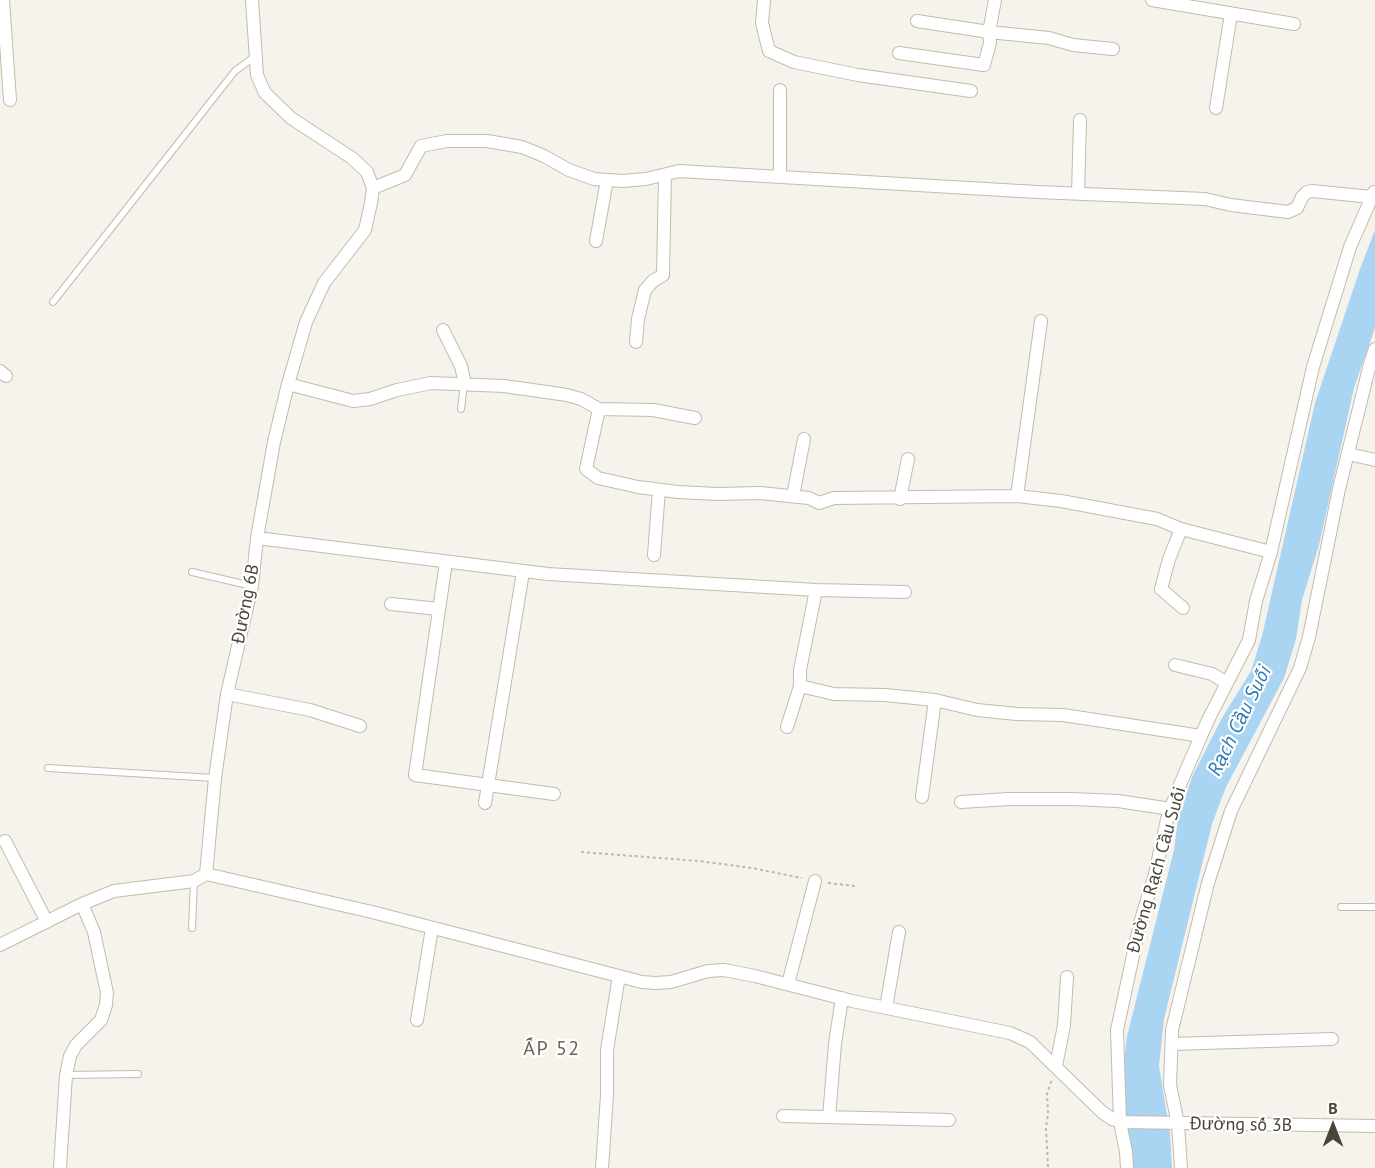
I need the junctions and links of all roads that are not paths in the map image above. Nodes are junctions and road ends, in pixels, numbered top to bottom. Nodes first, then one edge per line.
1 (3, 0) edge
2 (252, 0) edge
3 (764, 0) edge
4 (995, 0) edge
5 (1152, 0) edge
6 (1231, 14) junction
7 (917, 21) dead end
8 (1294, 24) dead end
9 (989, 32) junction
10 (1113, 49) dead end
11 (899, 53) dead end
12 (257, 55) junction
13 (780, 90) dead end
14 (971, 91) dead end
15 (10, 100) dead end
16 (1216, 108) dead end
17 (1080, 120) dead end
18 (665, 175) junction
19 (780, 177) junction
20 (607, 180) junction
21 (373, 188) junction
22 (1078, 194) junction
23 (1373, 194) edge
24 (596, 241) dead end
25 (53, 302) dead end
26 (1041, 321) dead end
27 (443, 330) dead end
28 (636, 342) dead end
29 (1375, 349) edge
30 (288, 384) junction
31 (465, 384) junction
32 (461, 409) dead end
33 (599, 409) junction
34 (695, 418) dead end
35 (804, 439) dead end
36 (1348, 454) junction
37 (908, 459) dead end
38 (1375, 460) edge
39 (659, 490) junction
40 (794, 496) junction
41 (1017, 496) junction
42 (900, 499) junction
43 (1180, 529) junction
44 (257, 538) junction
45 (1271, 552) junction
46 (654, 555) dead end
47 (446, 562) junction
48 (192, 572) dead end
49 (523, 572) junction
50 (252, 586) junction
51 (816, 590) junction
52 (905, 592) dead end
53 (391, 604) dead end
54 (1183, 608) dead end
55 (439, 609) junction
56 (1175, 665) dead end
57 (1227, 683) junction
58 (800, 686) junction
59 (227, 694) junction
60 (935, 700) junction
61 (360, 726) dead end
62 (787, 727) dead end
63 (1201, 736) junction
64 (48, 768) dead end
65 (215, 778) junction
66 (486, 784) junction
67 (554, 794) dead end
68 (922, 797) dead end
69 (961, 802) dead end
70 (484, 803) dead end
71 (1171, 809) junction
72 (5, 841) dead end
73 (206, 874) junction
74 (194, 881) junction
75 (815, 881) road end
76 (82, 904) junction
77 (1341, 907) dead end
78 (1375, 907) edge
79 (47, 922) junction
80 (192, 928) dead end
81 (432, 928) junction
82 (899, 932) dead end
83 (0, 945) edge
84 (619, 976) junction
85 (1067, 977) dead end
86 (788, 984) junction
87 (842, 998) junction
88 (886, 1008) junction
89 (417, 1020) dead end
90 (1332, 1039) dead end
91 (1172, 1044) junction
92 (1058, 1068) junction
93 (138, 1074) dead end
94 (66, 1075) junction
95 (783, 1116) dead end
96 (829, 1117) junction
97 (949, 1120) dead end
98 (1121, 1122) junction
99 (1177, 1124) junction
100 (1375, 1126) edge
101 (60, 1168) edge
102 (602, 1168) edge
103 (1127, 1168) edge
104 (1180, 1168) edge

1 - 15 street
2 - 12 street
3 - 14 street
4 - 9 street
5 - 6 street
6 - 8 street
6 - 16 street
7 - 9 street
9 - 10 street
9 - 11 street
12 - 21 street
12 - 25 lane
13 - 19 street
17 - 22 street
18 - 19 street
18 - 20 street
18 - 28 street
19 - 22 street
20 - 21 street
20 - 24 street
21 - 30 street, Đường 6B
22 - 23 street
23 - 45 street
26 - 41 street
27 - 31 street
29 - 36 street
30 - 31 street
30 - 44 street, Đường 6B
31 - 32 lane
31 - 33 street
33 - 34 street
33 - 39 street
35 - 40 street
36 - 38 street
36 - 91 street
37 - 42 street
39 - 40 street
39 - 46 street
40 - 42 street
41 - 42 street
41 - 43 street
43 - 45 street
43 - 54 street
44 - 47 street
44 - 50 street, Đường 6B
45 - 57 street, Đường Rạch Cầu Suối
47 - 49 street
47 - 55 street
48 - 50 lane
49 - 51 street
49 - 66 street
50 - 59 street, Đường 6B
51 - 52 street
51 - 58 street
53 - 55 street
55 - 66 street
56 - 57 street
57 - 63 street, Đường Rạch Cầu Suối
58 - 60 street
58 - 62 street
59 - 61 street
59 - 65 street, Đường 6B
60 - 63 street
60 - 68 street
63 - 71 street, Đường Rạch Cầu Suối
64 - 65 lane
65 - 73 street, Đường 6B
66 - 67 street
66 - 70 street
69 - 71 street
71 - 98 street, Đường Rạch Cầu Suối
72 - 79 street
73 - 74 street
73 - 81 street
74 - 76 street
74 - 80 lane
75 - 86 street
76 - 79 street
76 - 94 street
77 - 78 lane
79 - 83 street
81 - 84 street
81 - 89 street
82 - 88 street
84 - 86 street
84 - 102 street
85 - 92 street
86 - 87 street
87 - 88 street
87 - 96 street
88 - 92 street
90 - 91 street
91 - 99 street
92 - 98 street
93 - 94 lane
94 - 101 street
95 - 96 street
96 - 97 street
98 - 99 street, Đường số 3B
98 - 103 street, Đường Rạch Cầu Suối
99 - 100 street, Đường số 3B
99 - 104 street

